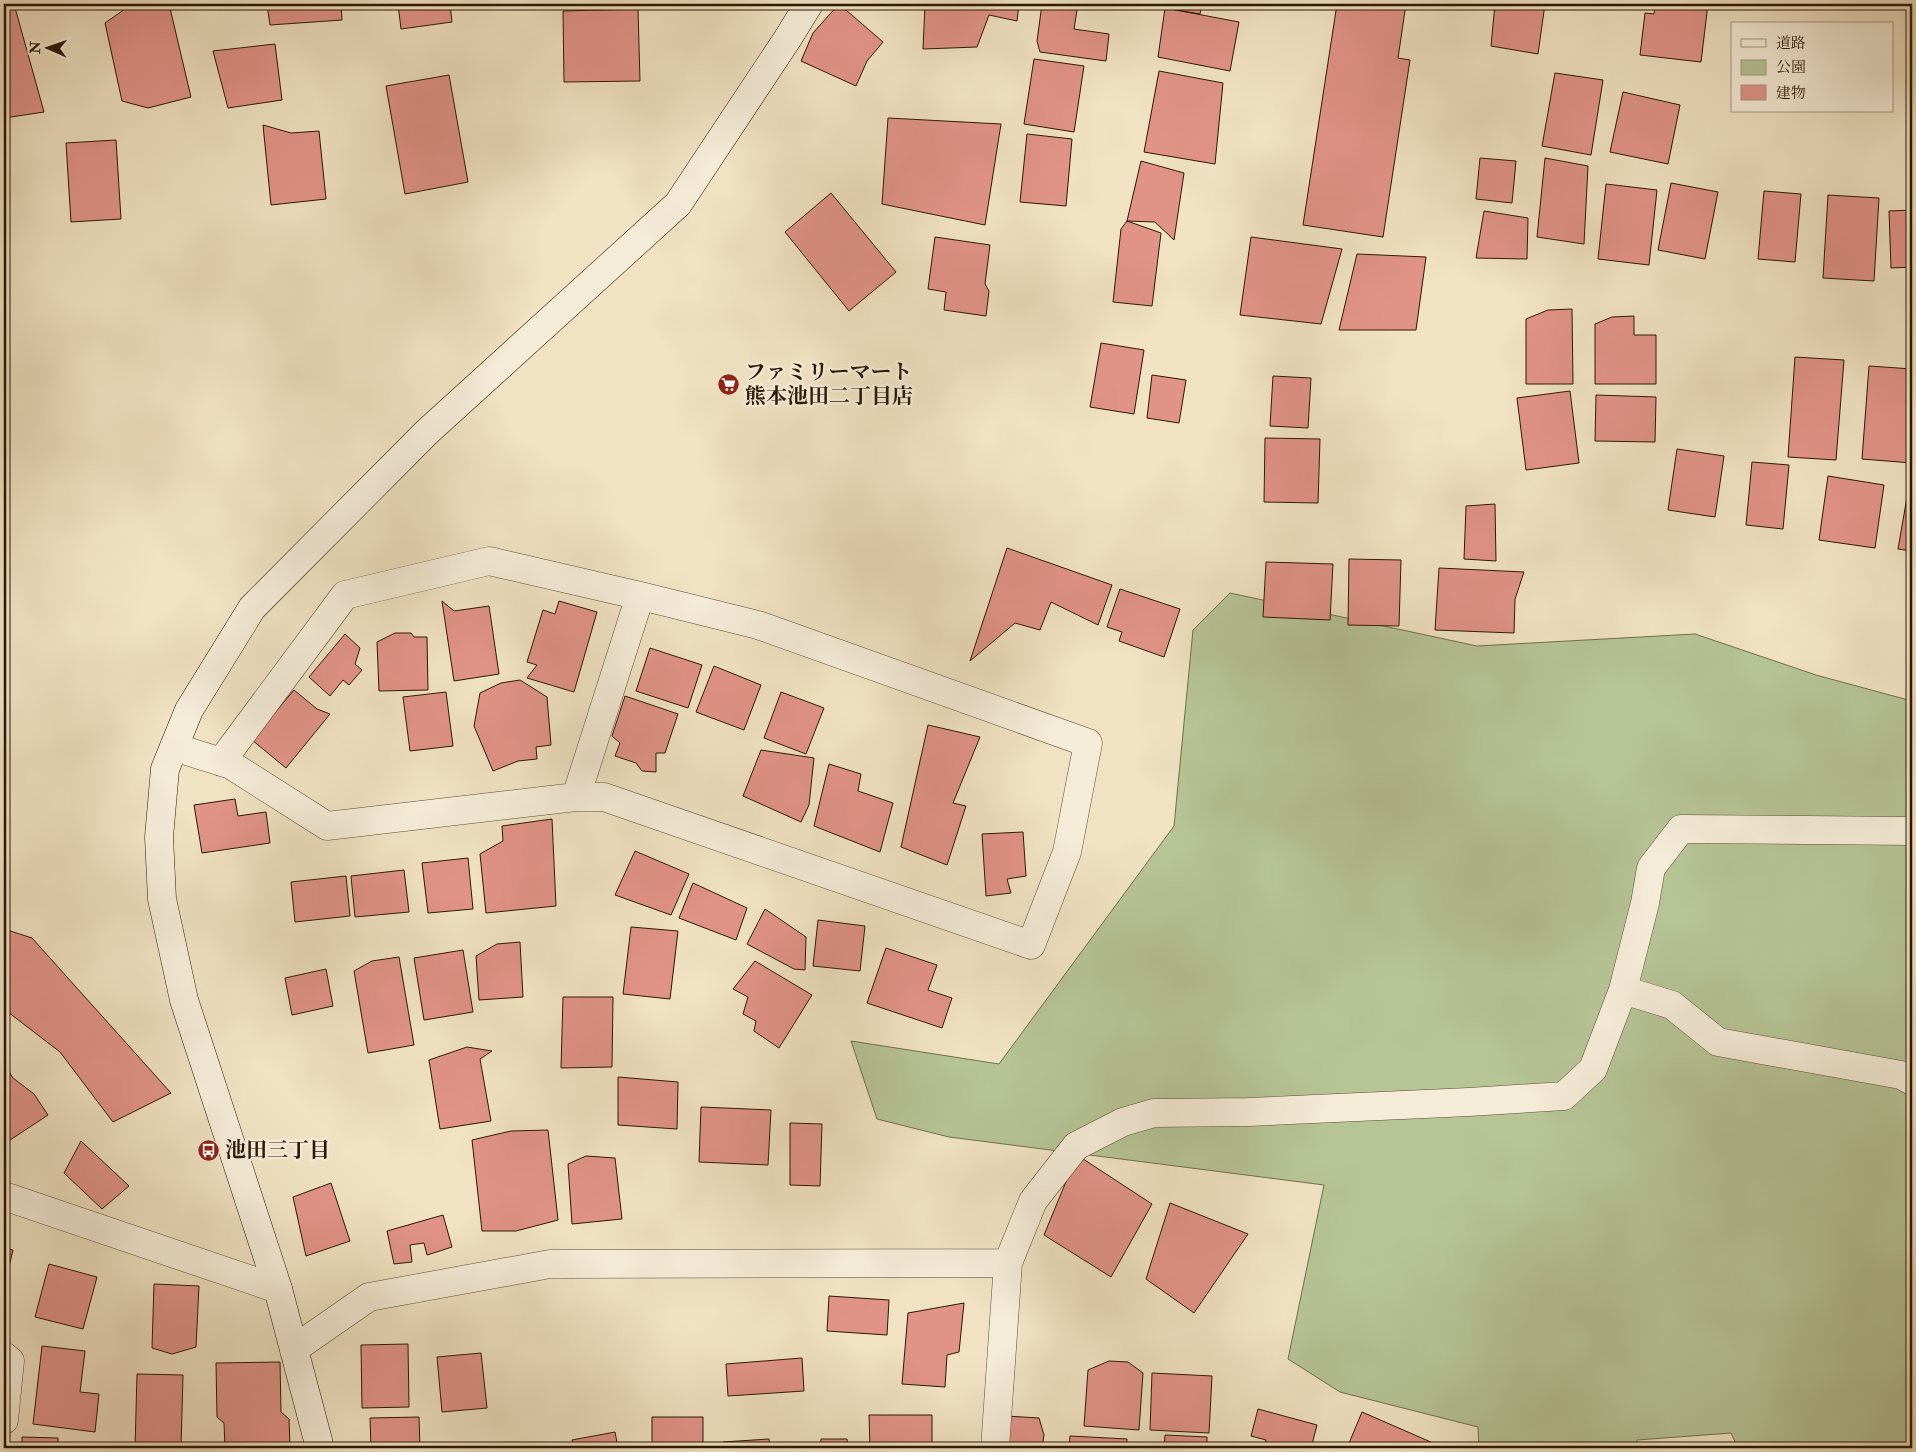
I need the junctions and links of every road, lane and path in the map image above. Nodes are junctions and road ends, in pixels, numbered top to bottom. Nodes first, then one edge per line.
1 (809, 4) edge
2 (640, 596) junction
3 (174, 747) junction
4 (221, 762) junction
5 (576, 797) junction
6 (1912, 831) edge
7 (1623, 990) junction
8 (1912, 1081) edge
9 (4, 1196) edge
10 (1008, 1263) junction
11 (278, 1289) junction
12 (294, 1349) junction
13 (4, 1356) edge
14 (4, 1420) edge
15 (320, 1448) edge
16 (995, 1448) edge

1 - 3 street
2 - 4 street
2 - 5 street
2 - 5 street
3 - 4 street
3 - 11 street
4 - 5 street
6 - 7 street
7 - 8 street
7 - 10 street
9 - 11 street
10 - 12 street
10 - 16 street
11 - 12 street
12 - 15 street
13 - 14 street

